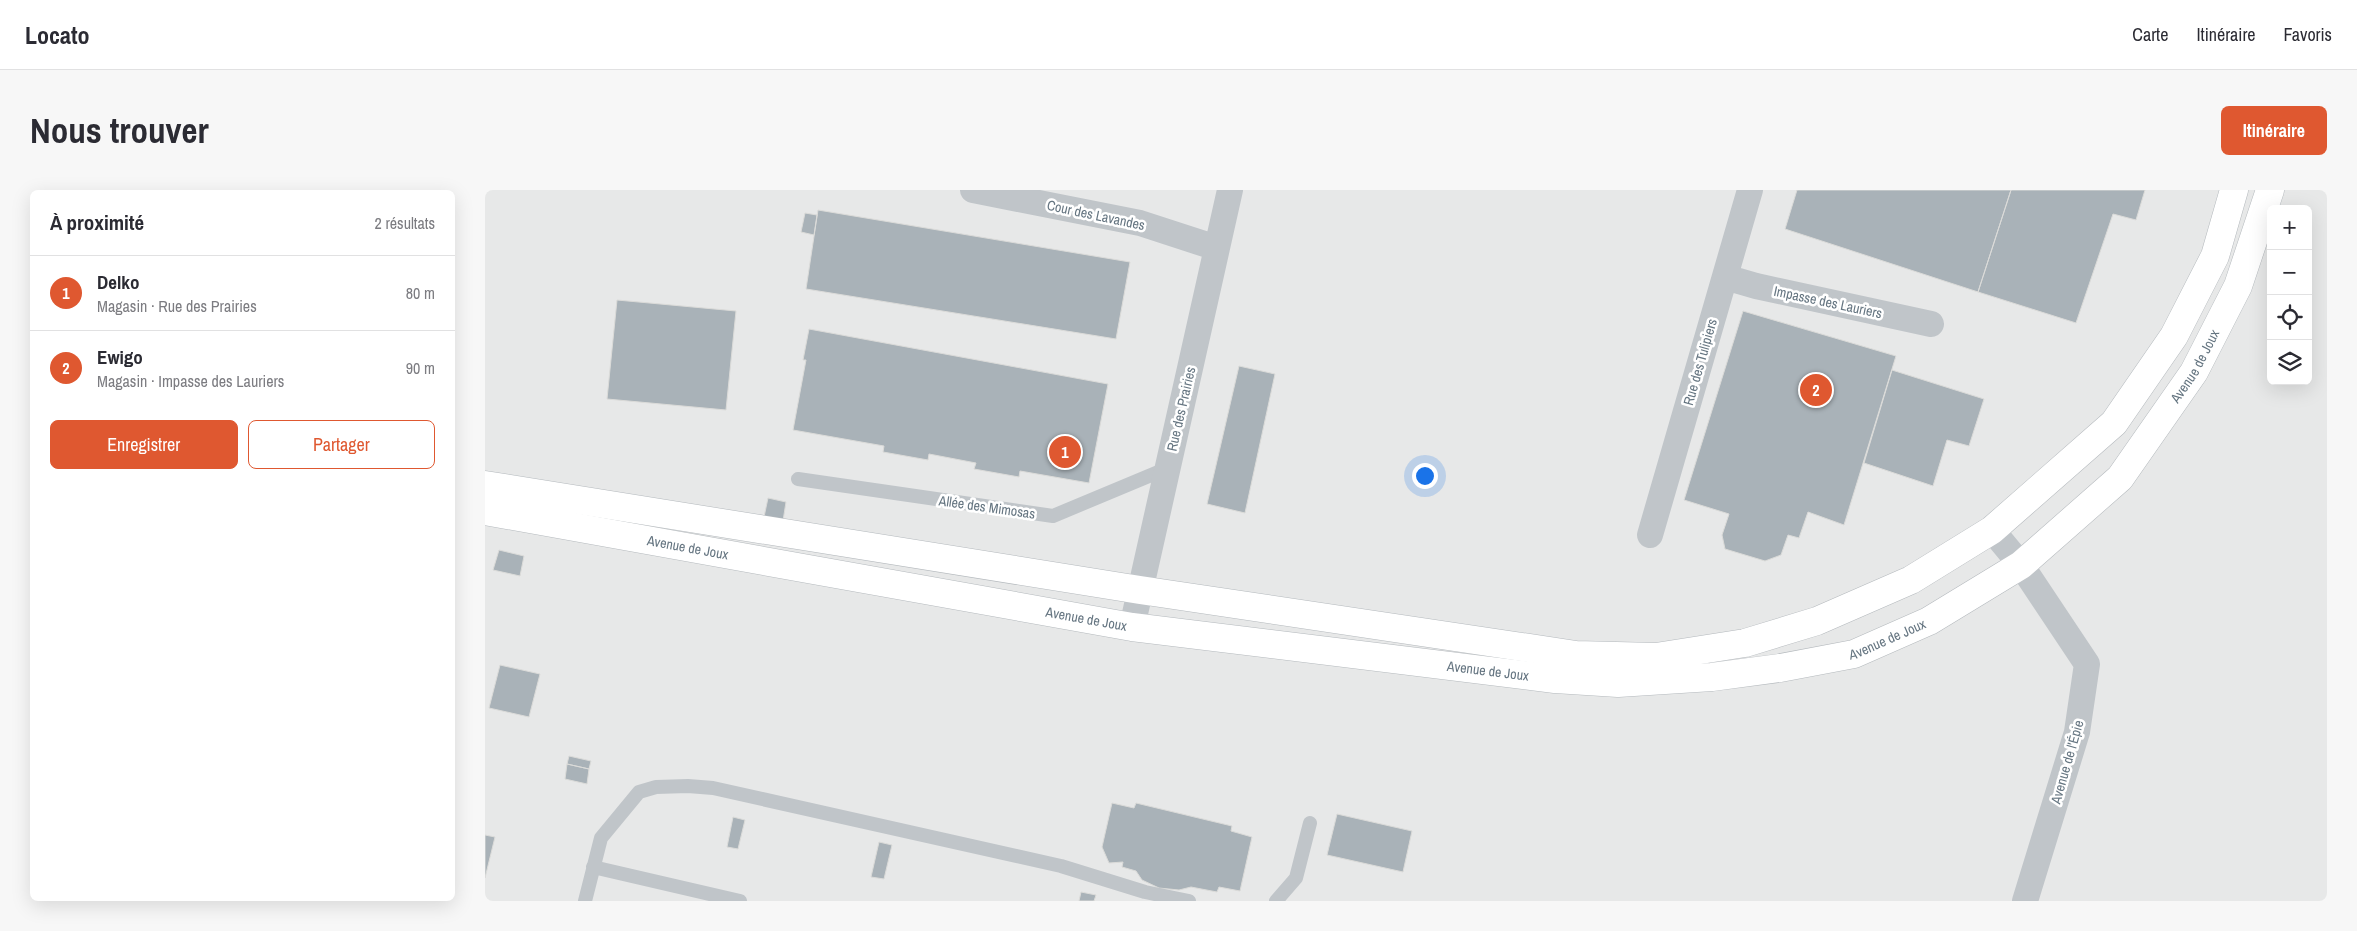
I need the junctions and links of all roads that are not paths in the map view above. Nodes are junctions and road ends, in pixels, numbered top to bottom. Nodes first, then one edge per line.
1 (973, 190) edge
2 (1230, 190) edge
3 (1750, 190) edge
4 (2234, 190) edge
5 (2270, 190) edge
6 (1217, 248) junction
7 (1725, 277) junction
8 (1931, 324) dead end
9 (1168, 468) junction
10 (798, 479) dead end
11 (485, 485) edge
12 (485, 511) edge
13 (1992, 530) junction
14 (1650, 535) dead end
15 (2021, 565) junction
16 (1140, 590) junction
17 (1132, 627) junction
18 (1311, 823) dead end
19 (593, 867) junction
20 (1166, 899) edge
21 (585, 901) edge
22 (740, 901) edge
23 (1189, 901) edge
24 (1276, 901) edge
25 (2025, 901) edge

1 - 6 street, Cour des Lavandes
2 - 6 street, Rue des Prairies
3 - 7 street, Rue des Tulipiers
4 - 13 main road, Avenue de Joux
5 - 15 main road, Avenue de Joux
6 - 9 street, Rue des Prairies
7 - 8 street, Impasse des Lauriers
7 - 14 street, Rue des Tulipiers
9 - 10 lane, Allée des Mimosas
9 - 16 street, Rue des Prairies
11 - 16 main road, Avenue de Joux
12 - 17 main road, Avenue de Joux
13 - 15 street, Avenue de l'Épie
13 - 16 main road, Avenue de Joux
15 - 17 main road, Avenue de Joux
15 - 25 street, Avenue de l'Épie
16 - 17 street, Rue des Prairies
18 - 24 lane
19 - 20 lane
19 - 21 lane
19 - 22 lane
20 - 23 lane

